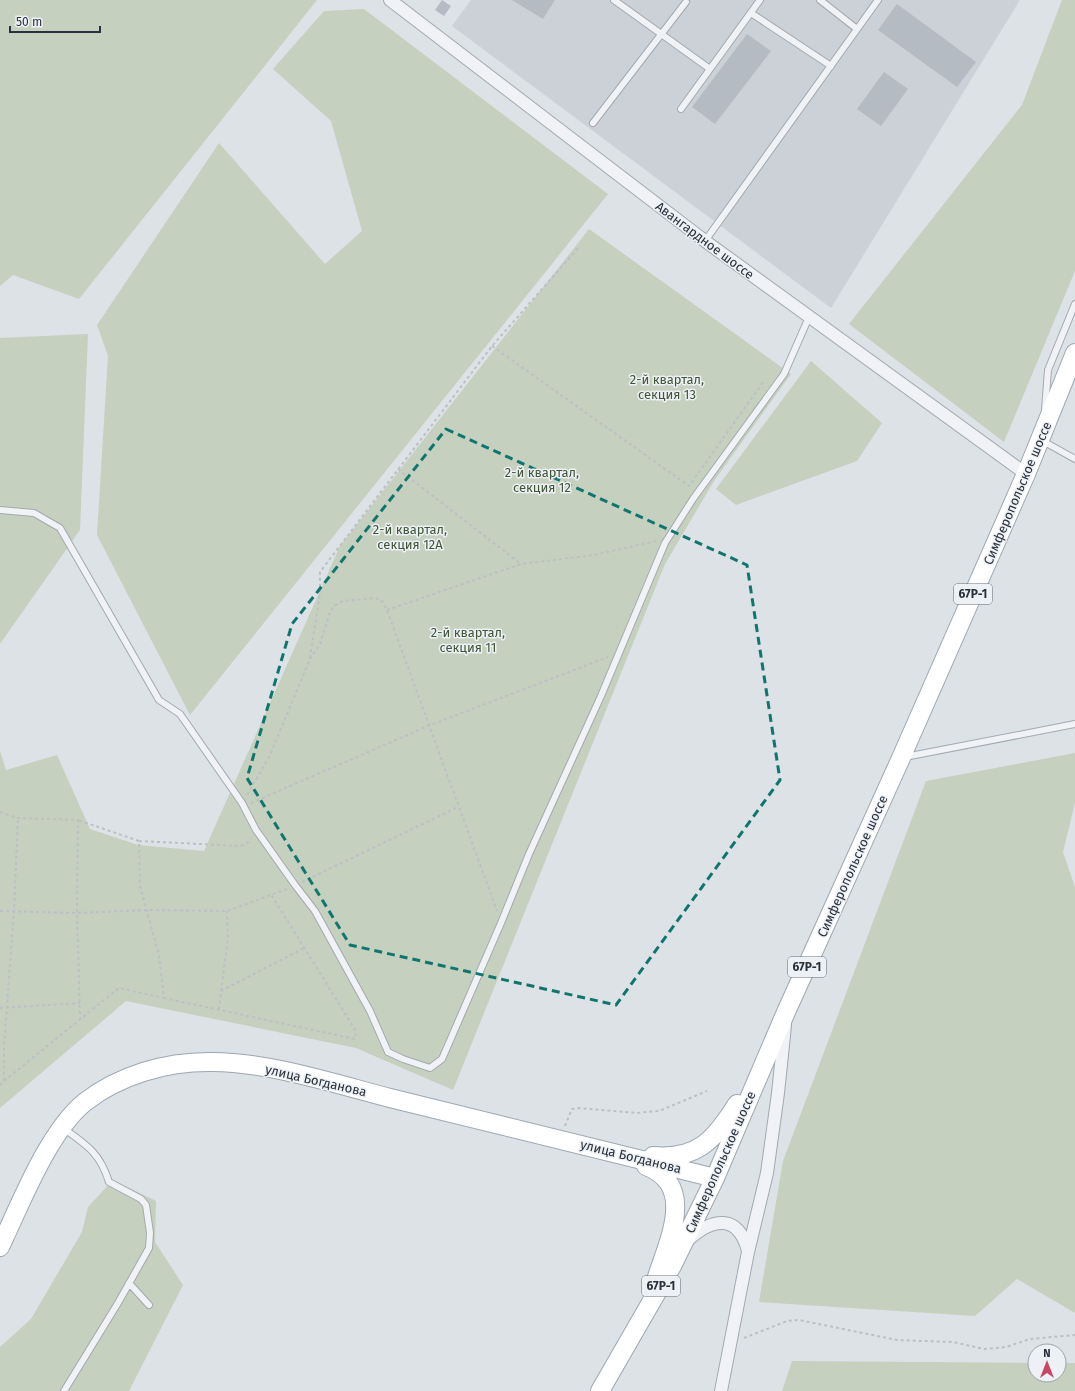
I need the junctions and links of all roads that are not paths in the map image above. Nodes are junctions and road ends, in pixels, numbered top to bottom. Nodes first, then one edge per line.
1 (390, 0) edge
2 (614, 0) edge
3 (760, 0) edge
4 (820, 0) edge
5 (878, 0) edge
6 (686, 2) dead end
7 (751, 13) junction
8 (857, 29) junction
9 (661, 34) junction
10 (831, 66) junction
11 (710, 69) junction
12 (681, 109) dead end
13 (594, 123) dead end
14 (705, 241) junction
15 (1075, 304) edge
16 (809, 317) junction
17 (1075, 353) edge
18 (1075, 370) edge
19 (1059, 392) junction
20 (1042, 435) junction
21 (1075, 459) edge
22 (1026, 474) junction
23 (0, 510) edge
24 (1075, 724) edge
25 (902, 758) junction
26 (786, 1012) junction
27 (770, 1050) junction
28 (62, 1127) junction
29 (610, 1152) junction
30 (715, 1178) junction
31 (684, 1242) junction
32 (0, 1247) edge
33 (748, 1252) junction
34 (129, 1283) junction
35 (149, 1305) dead end
36 (647, 1312) junction
37 (64, 1391) edge
38 (600, 1391) edge
39 (721, 1391) edge

1 - 14 street, Авангардное шоссе
2 - 9 lane
3 - 7 lane
4 - 8 lane
5 - 8 lane
6 - 9 lane
7 - 10 lane
7 - 11 lane
8 - 10 lane
9 - 11 lane
9 - 13 lane
10 - 14 lane
11 - 12 lane
14 - 16 street, Авангардное шоссе
15 - 20 lane
16 - 22 street, Авангардное шоссе
16 - 23 lane
17 - 19 main road, Симферопольское шоссе / 67Р-1
18 - 19 lane
19 - 20 main road, Симферопольское шоссе / 67Р-1
20 - 21 lane
20 - 22 main road, Симферопольское шоссе / 67Р-1
22 - 25 main road, Симферопольское шоссе / 67Р-1
24 - 25 lane
25 - 26 main road, Симферопольское шоссе / 67Р-1
26 - 27 main road, Симферопольское шоссе / 67Р-1
26 - 33 street
27 - 29 main road
27 - 30 main road, Симферопольское шоссе / 67Р-1
28 - 29 main road, улица Богданова
28 - 32 main road, улица Богданова
28 - 34 lane
29 - 30 main road, улица Богданова
29 - 36 main road
30 - 31 main road, Симферопольское шоссе / 67Р-1
31 - 33 street
31 - 36 main road, Симферопольское шоссе / 67Р-1
33 - 39 street
34 - 35 lane
34 - 37 lane
36 - 38 main road, Симферопольское шоссе / 67Р-1

